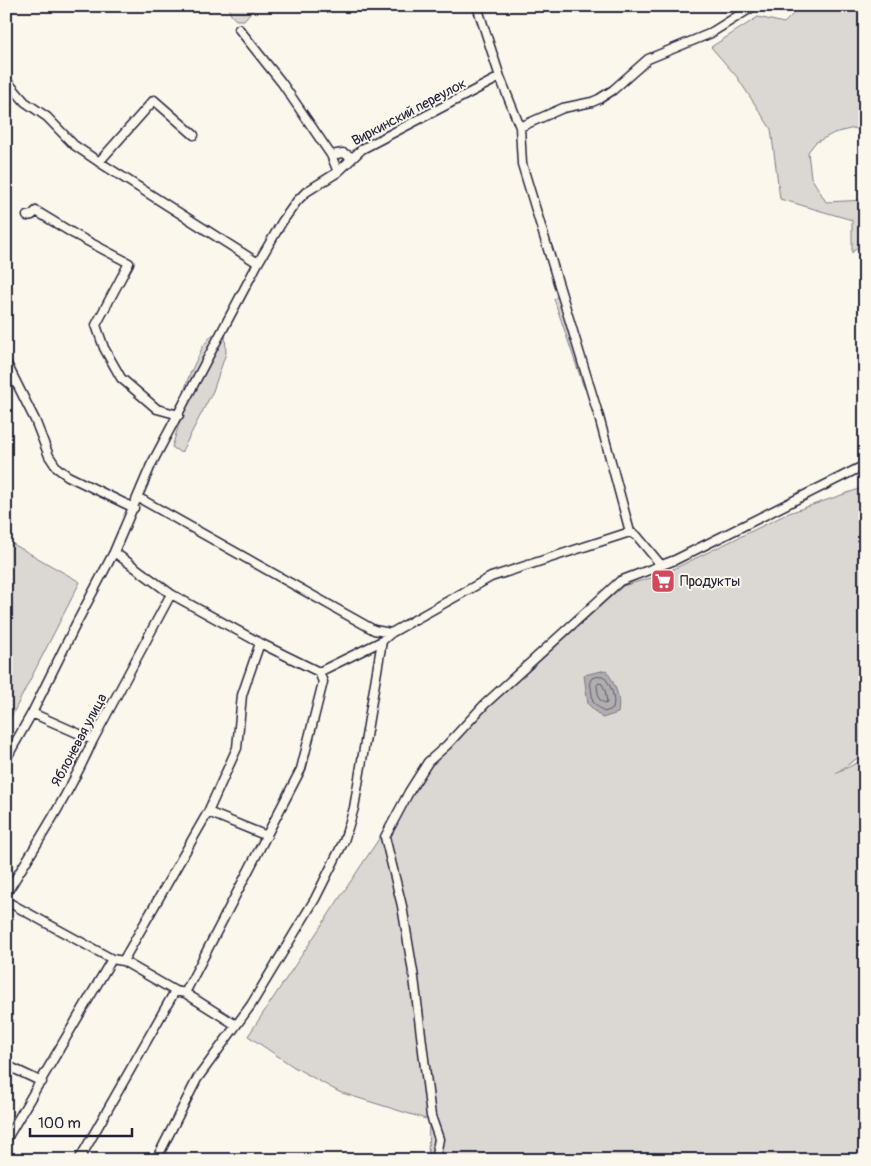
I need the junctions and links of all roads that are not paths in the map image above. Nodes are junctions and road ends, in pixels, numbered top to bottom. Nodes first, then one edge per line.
1 (477, 6) edge
2 (754, 6) edge
3 (239, 29) dead end
4 (500, 77) junction
5 (6, 80) edge
6 (520, 127) junction
7 (194, 135) dead end
8 (331, 155) junction
9 (352, 157) junction
10 (99, 162) junction
11 (338, 172) junction
12 (27, 216) dead end
13 (258, 263) junction
14 (6, 362) edge
15 (179, 415) junction
16 (865, 465) edge
17 (139, 498) junction
18 (134, 508) junction
19 (630, 532) junction
20 (114, 552) junction
21 (661, 566) junction
22 (171, 594) junction
23 (391, 633) junction
24 (382, 641) junction
25 (260, 643) junction
26 (319, 672) junction
27 (32, 713) junction
28 (93, 740) junction
29 (6, 759) edge
30 (208, 812) junction
31 (267, 836) junction
32 (6, 894) edge
33 (6, 902) edge
34 (112, 959) junction
35 (123, 960) junction
36 (175, 991) junction
37 (185, 993) junction
38 (236, 1025) junction
39 (6, 1065) edge
40 (42, 1082) junction
41 (6, 1140) edge
42 (79, 1160) edge
43 (156, 1160) edge
44 (435, 1160) edge

1 - 4 street
2 - 6 street
3 - 8 street
4 - 6 street
4 - 9 street, Виркинский переулок
5 - 10 street
6 - 19 street
7 - 10 street
8 - 9 street
8 - 11 street
9 - 11 street, Виркинский переулок
10 - 13 street
11 - 13 street, Виркинский переулок
12 - 15 street
13 - 15 street, Виркинский переулок
14 - 18 street
15 - 17 street, Виркинский переулок
16 - 21 street
17 - 18 street, Виркинский переулок
17 - 23 street
18 - 20 street, Виркинский переулок
19 - 21 street
19 - 23 street
20 - 22 street
20 - 27 street, Виркинский переулок
21 - 44 street
22 - 25 street
22 - 28 street, Яблоневая улица
23 - 24 street
24 - 26 street
24 - 38 street
25 - 26 street
25 - 30 street
26 - 31 street
27 - 28 street
27 - 29 street, Виркинский переулок
28 - 32 street, Яблоневая улица
30 - 31 street
30 - 35 street
31 - 37 street
33 - 34 street
34 - 35 street
34 - 40 street
35 - 36 street
36 - 37 street
36 - 42 street
37 - 38 street
38 - 43 street
39 - 40 street
40 - 41 street

